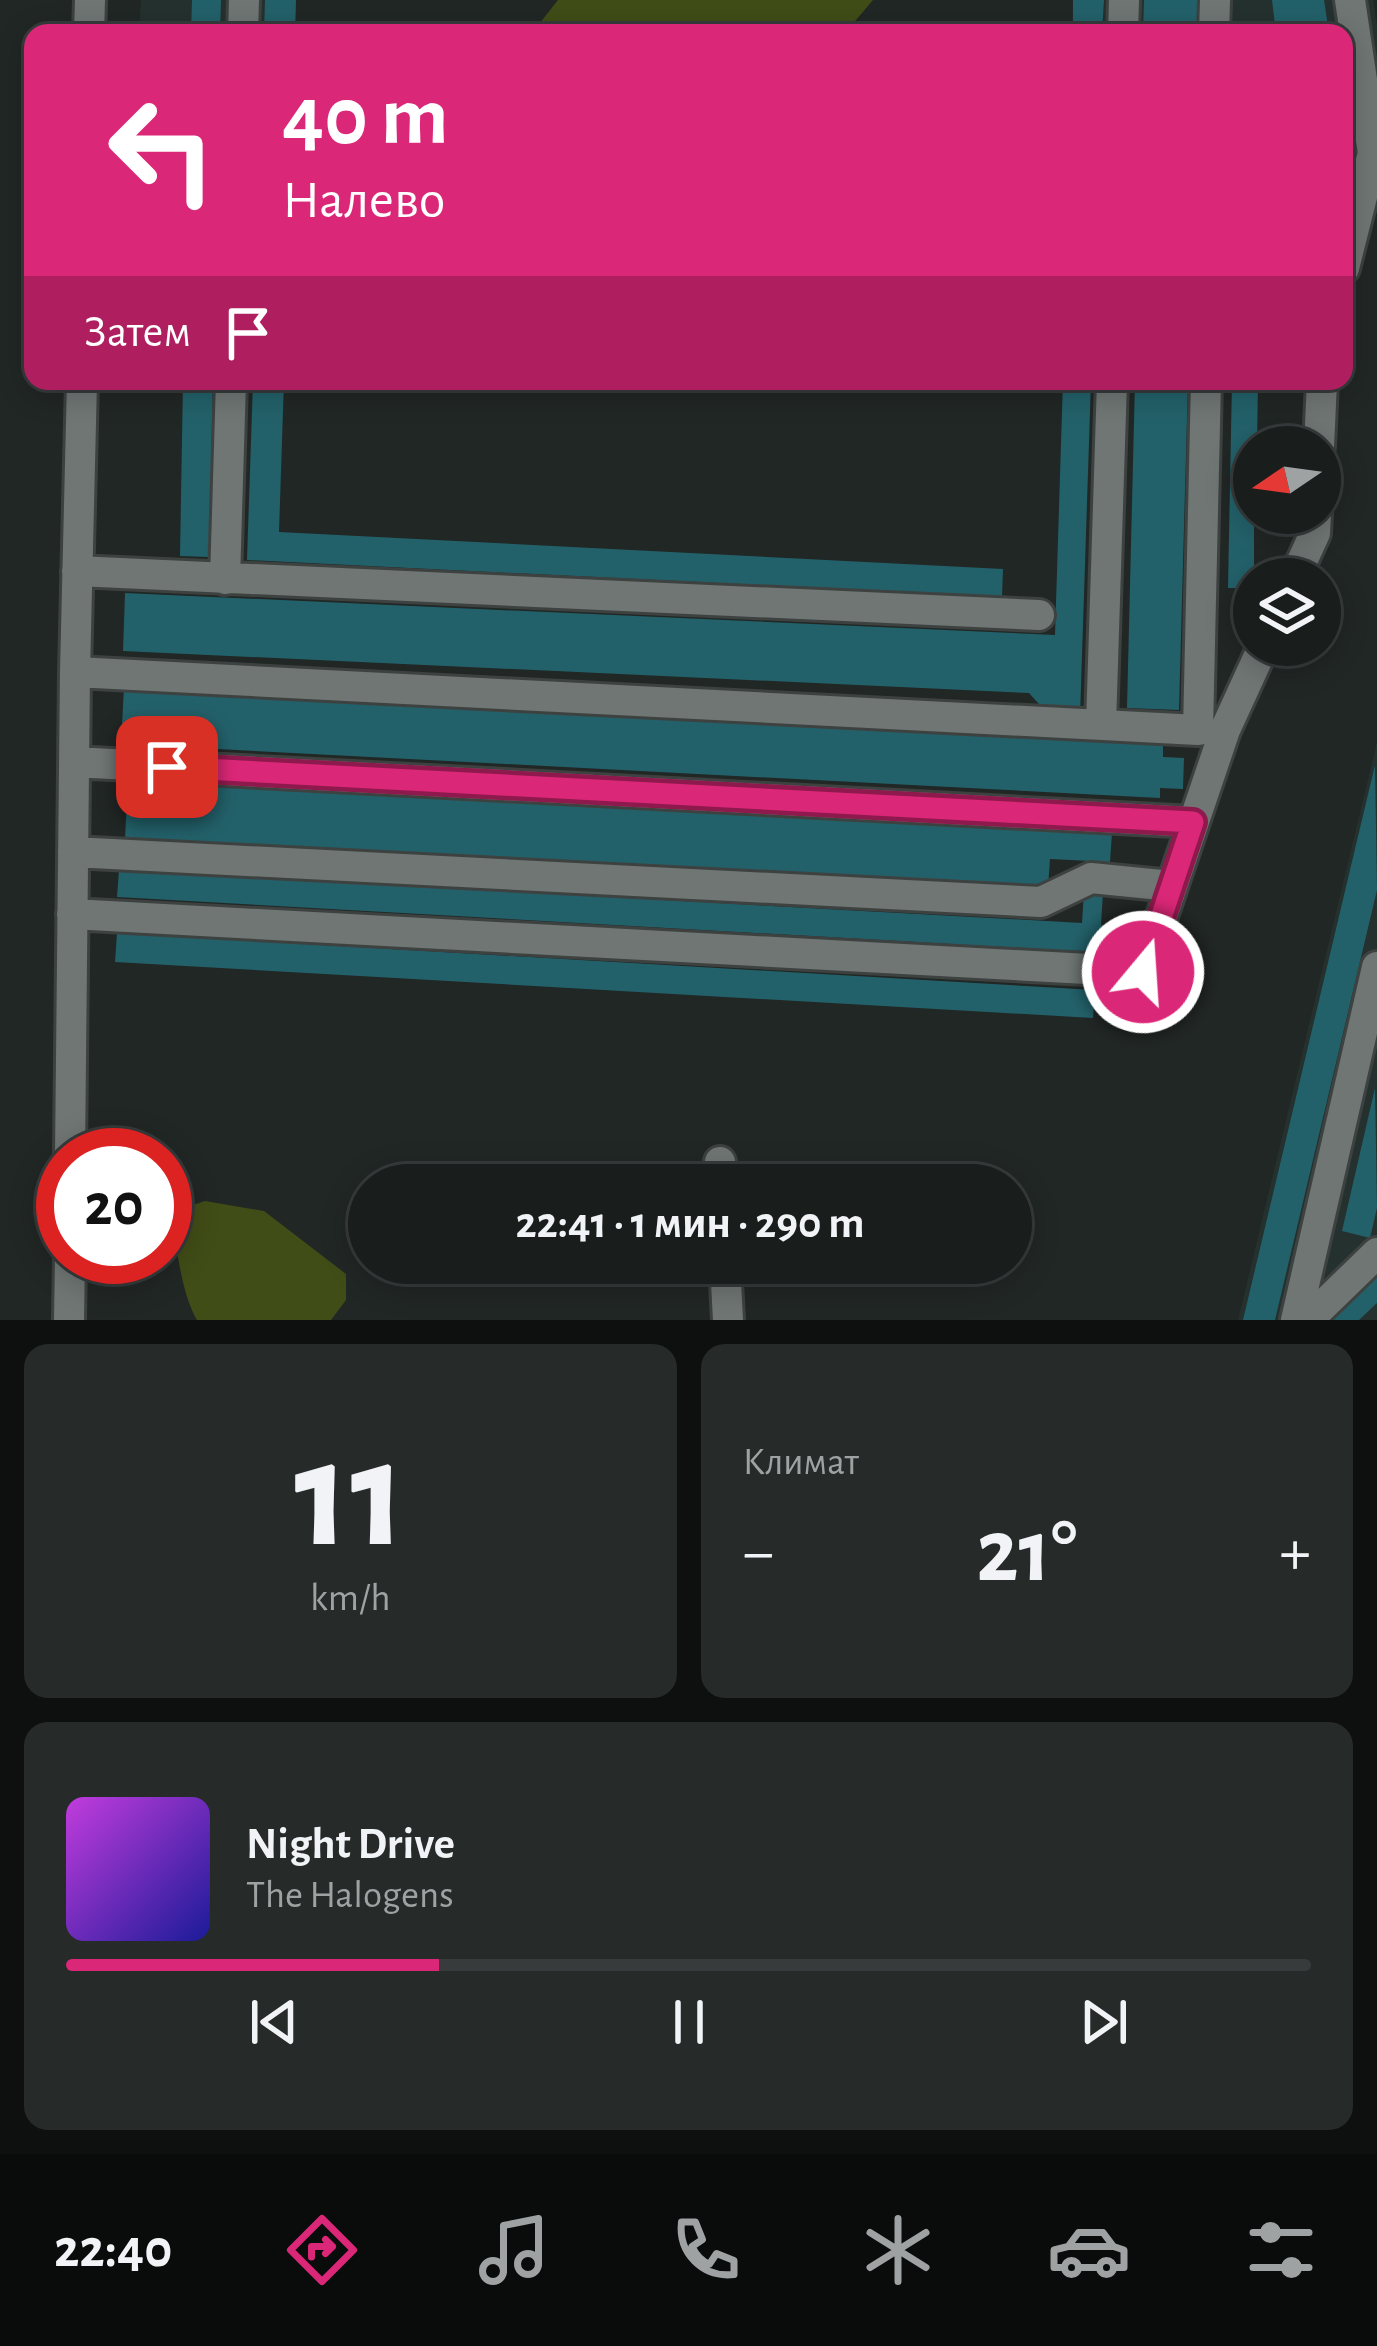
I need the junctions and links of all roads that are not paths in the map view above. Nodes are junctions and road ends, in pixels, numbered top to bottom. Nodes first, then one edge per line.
1 (1353, 26) edge
2 (1353, 232) edge
3 (82, 390) edge
4 (231, 390) edge
5 (1112, 390) edge
6 (1206, 390) edge
7 (1322, 390) edge
8 (1320, 426) edge
9 (77, 571) junction
10 (224, 579) junction
11 (1040, 615) dead end
12 (1251, 666) edge
13 (75, 672) junction
14 (1101, 725) junction
15 (1212, 730) junction
16 (74, 762) junction
17 (1193, 822) junction
18 (73, 852) junction
19 (1171, 886) junction
20 (72, 914) junction
21 (1377, 967) edge
22 (70, 1128) edge
23 (1377, 1253) edge
24 (70, 1284) edge
25 (726, 1284) edge
26 (69, 1320) edge
27 (728, 1320) edge
28 (1295, 1320) edge
29 (1308, 1320) edge

1 - 2 street
3 - 9 street
4 - 10 street
5 - 14 street
6 - 15 street
7 - 8 street
9 - 10 street
9 - 13 street
10 - 11 street
12 - 15 street
13 - 14 street
13 - 16 street
14 - 15 street
15 - 17 street
16 - 17 street
16 - 18 street
17 - 19 street
18 - 19 street
18 - 20 street
19 - 20 street
20 - 22 street
21 - 28 street
23 - 29 street
24 - 26 street
25 - 27 street

